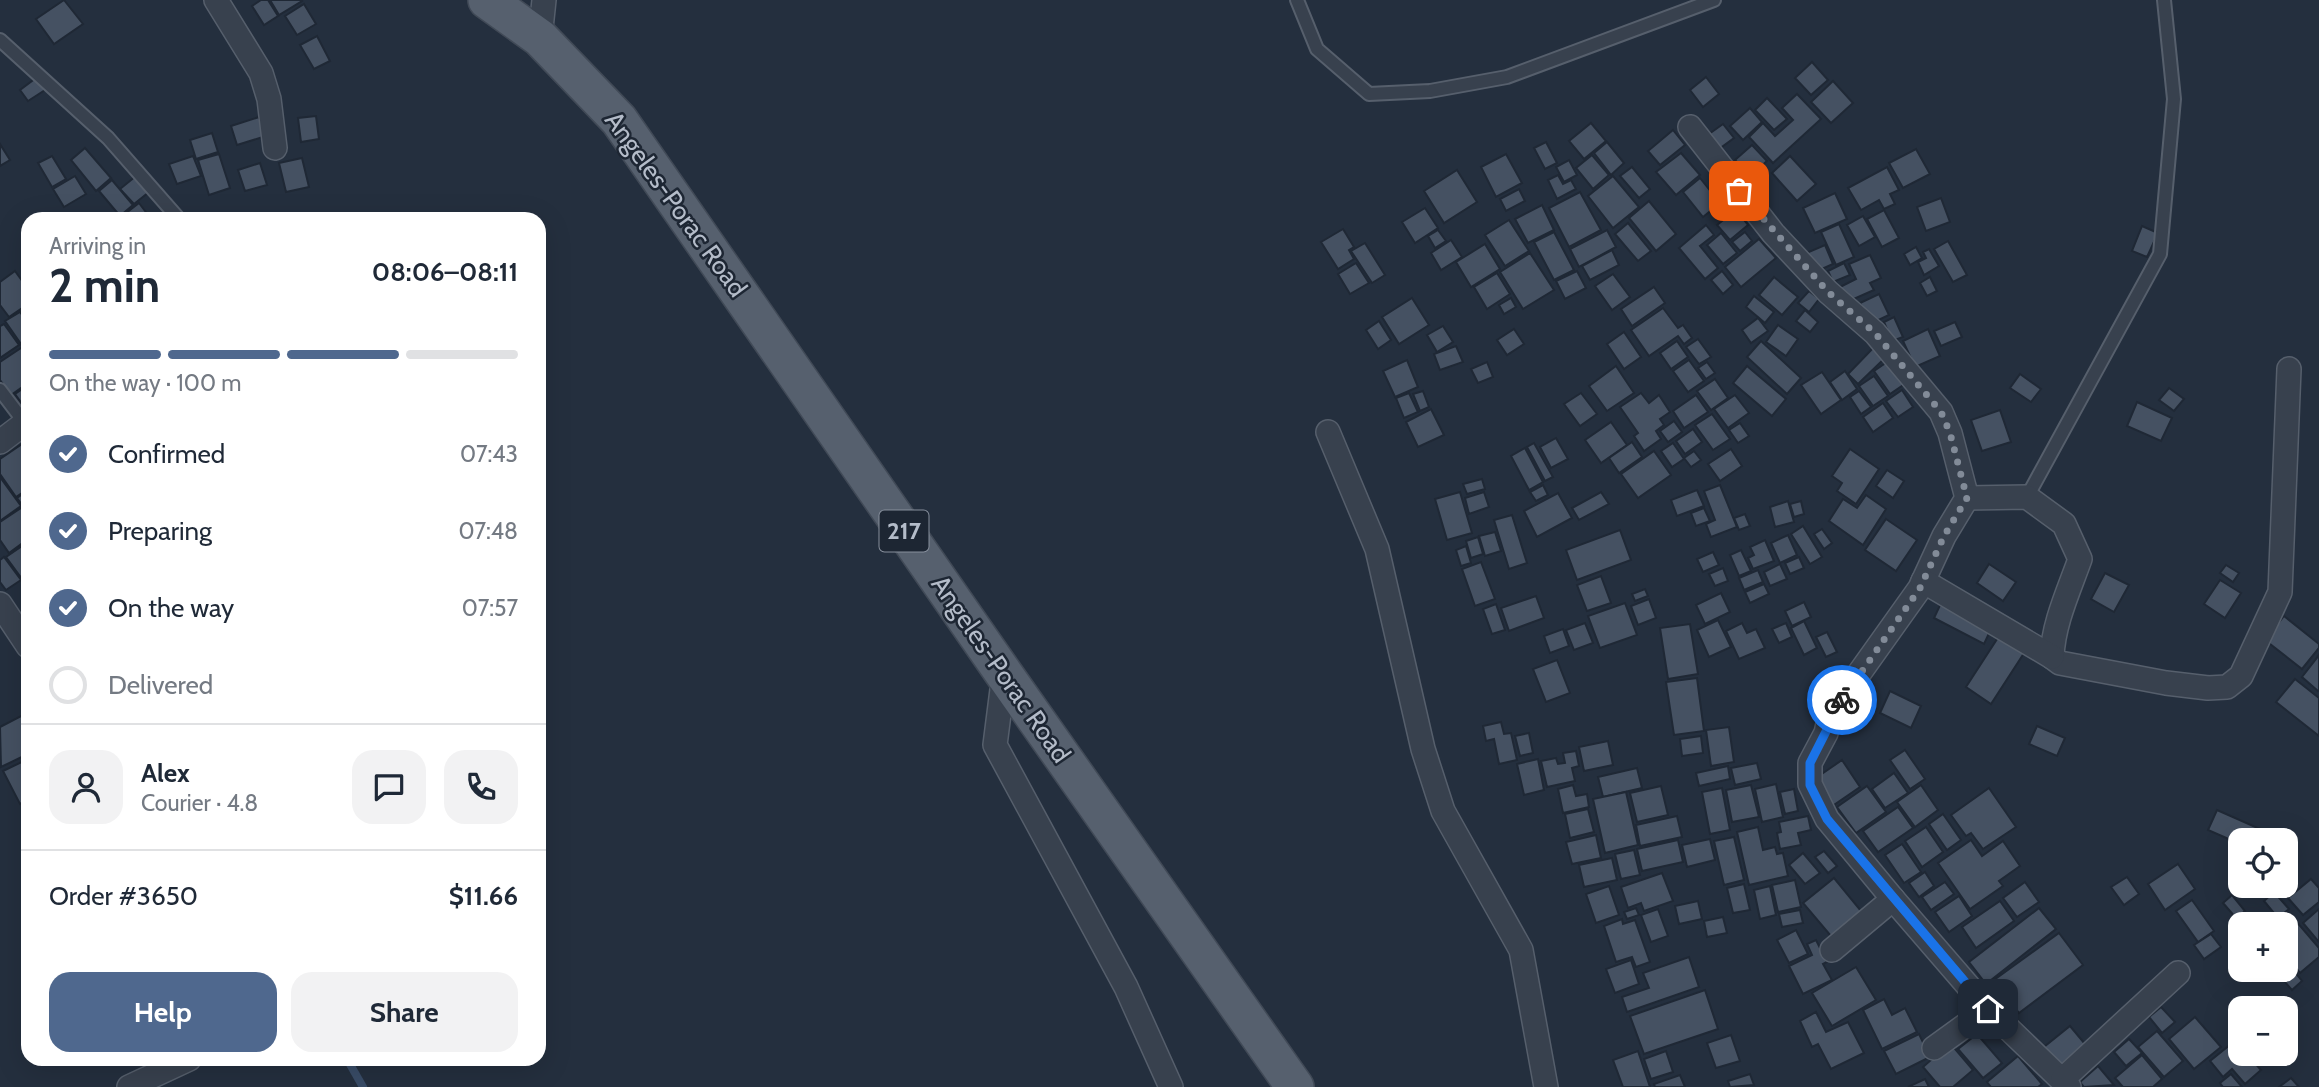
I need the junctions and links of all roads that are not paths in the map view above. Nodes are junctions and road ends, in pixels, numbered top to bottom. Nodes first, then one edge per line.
1 (216, 0) edge
2 (487, 0) edge
3 (544, 0) edge
4 (1297, 0) edge
5 (1714, 0) edge
6 (2164, 0) edge
7 (540, 38) junction
8 (0, 40) edge
9 (1690, 127) dead end
10 (275, 148) dead end
11 (173, 212) edge
12 (2289, 369) dead end
13 (0, 390) edge
14 (21, 417) edge
15 (21, 429) edge
16 (1328, 432) dead end
17 (0, 442) edge
18 (2027, 497) junction
19 (1967, 498) junction
20 (1923, 581) junction
21 (0, 604) edge
22 (21, 636) edge
23 (2052, 657) junction
24 (1004, 674) junction
25 (1894, 899) junction
26 (1832, 950) dead end
27 (2178, 973) dead end
28 (1988, 1009) junction
29 (1934, 1048) dead end
30 (174, 1066) edge
31 (2066, 1083) edge
32 (129, 1087) edge
33 (1171, 1087) edge
34 (1295, 1087) edge
35 (1546, 1087) edge

1 - 10 street
2 - 7 main road, Angeles-Porac Road / 217
3 - 7 street
4 - 5 lane
6 - 18 lane
7 - 24 main road, Angeles-Porac Road / 217
8 - 11 lane
9 - 19 street
12 - 23 street
13 - 14 lane
15 - 17 street
16 - 35 street
18 - 19 street
18 - 23 street
19 - 20 street
20 - 23 street
20 - 25 street
21 - 22 street
24 - 33 street
24 - 34 main road, Angeles-Porac Road / 217
25 - 26 street
25 - 28 street
27 - 31 street
28 - 29 street
28 - 31 street
30 - 32 street

